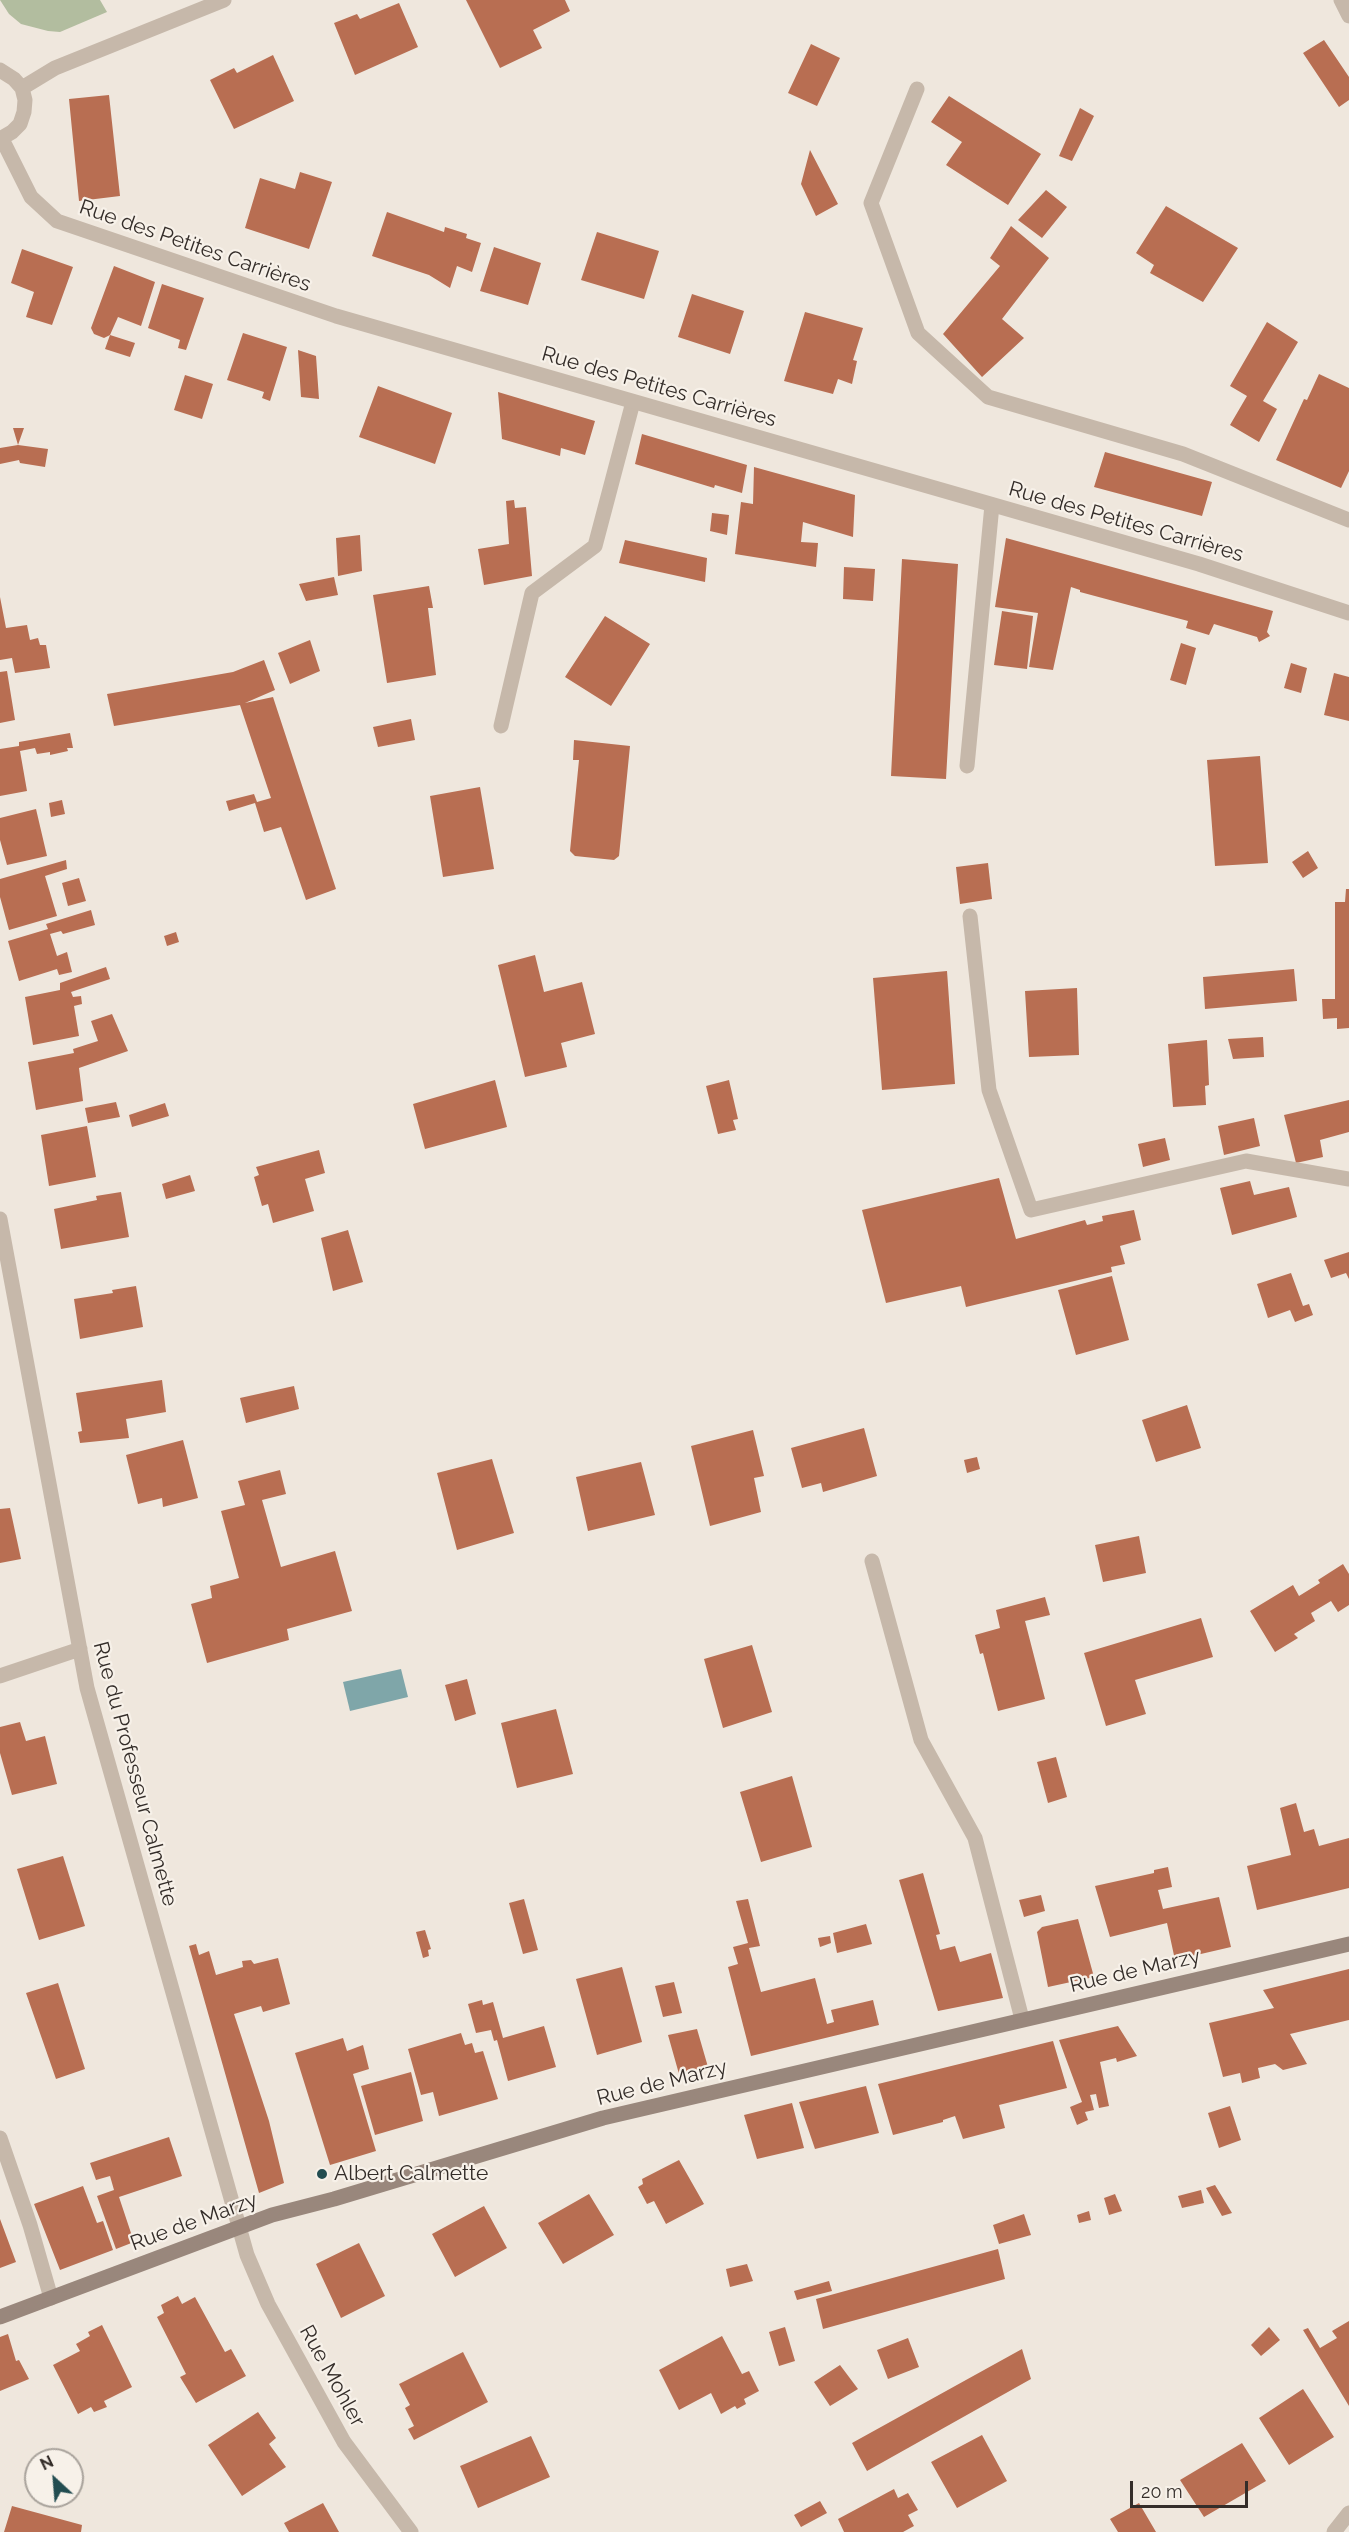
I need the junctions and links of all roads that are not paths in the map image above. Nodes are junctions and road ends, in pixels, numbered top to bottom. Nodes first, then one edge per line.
1 (224, 0) edge
2 (1341, 0) edge
3 (1349, 16) edge
4 (0, 70) edge
5 (22, 88) junction
6 (917, 89) dead end
7 (1, 139) edge
8 (633, 402) junction
9 (992, 505) junction
10 (1349, 520) edge
11 (1349, 613) edge
12 (501, 726) dead end
13 (967, 766) dead end
14 (970, 916) dead end
15 (1349, 1179) edge
16 (0, 1219) edge
17 (872, 1561) dead end
18 (80, 1649) junction
19 (0, 1676) edge
20 (1349, 1944) edge
21 (1022, 2019) junction
22 (0, 2138) edge
23 (239, 2227) junction
24 (51, 2298) junction
25 (0, 2317) edge
26 (1349, 2512) edge
27 (411, 2532) edge
28 (1334, 2532) edge

1 - 5 street
2 - 3 street
4 - 5 street
5 - 7 street
6 - 10 street
7 - 8 street, Rue des Petites Carrières
8 - 9 street, Rue des Petites Carrières
8 - 12 street
9 - 11 street, Rue des Petites Carrières
9 - 13 street
14 - 15 street
16 - 18 street, Rue du Professeur Calmette
17 - 21 street
18 - 19 street
18 - 23 street, Rue du Professeur Calmette
20 - 21 main road, Rue de Marzy
21 - 23 main road, Rue de Marzy
22 - 24 street
23 - 24 main road, Rue de Marzy
23 - 27 street, Rue Mohler
24 - 25 main road, Rue de Marzy
26 - 28 street

